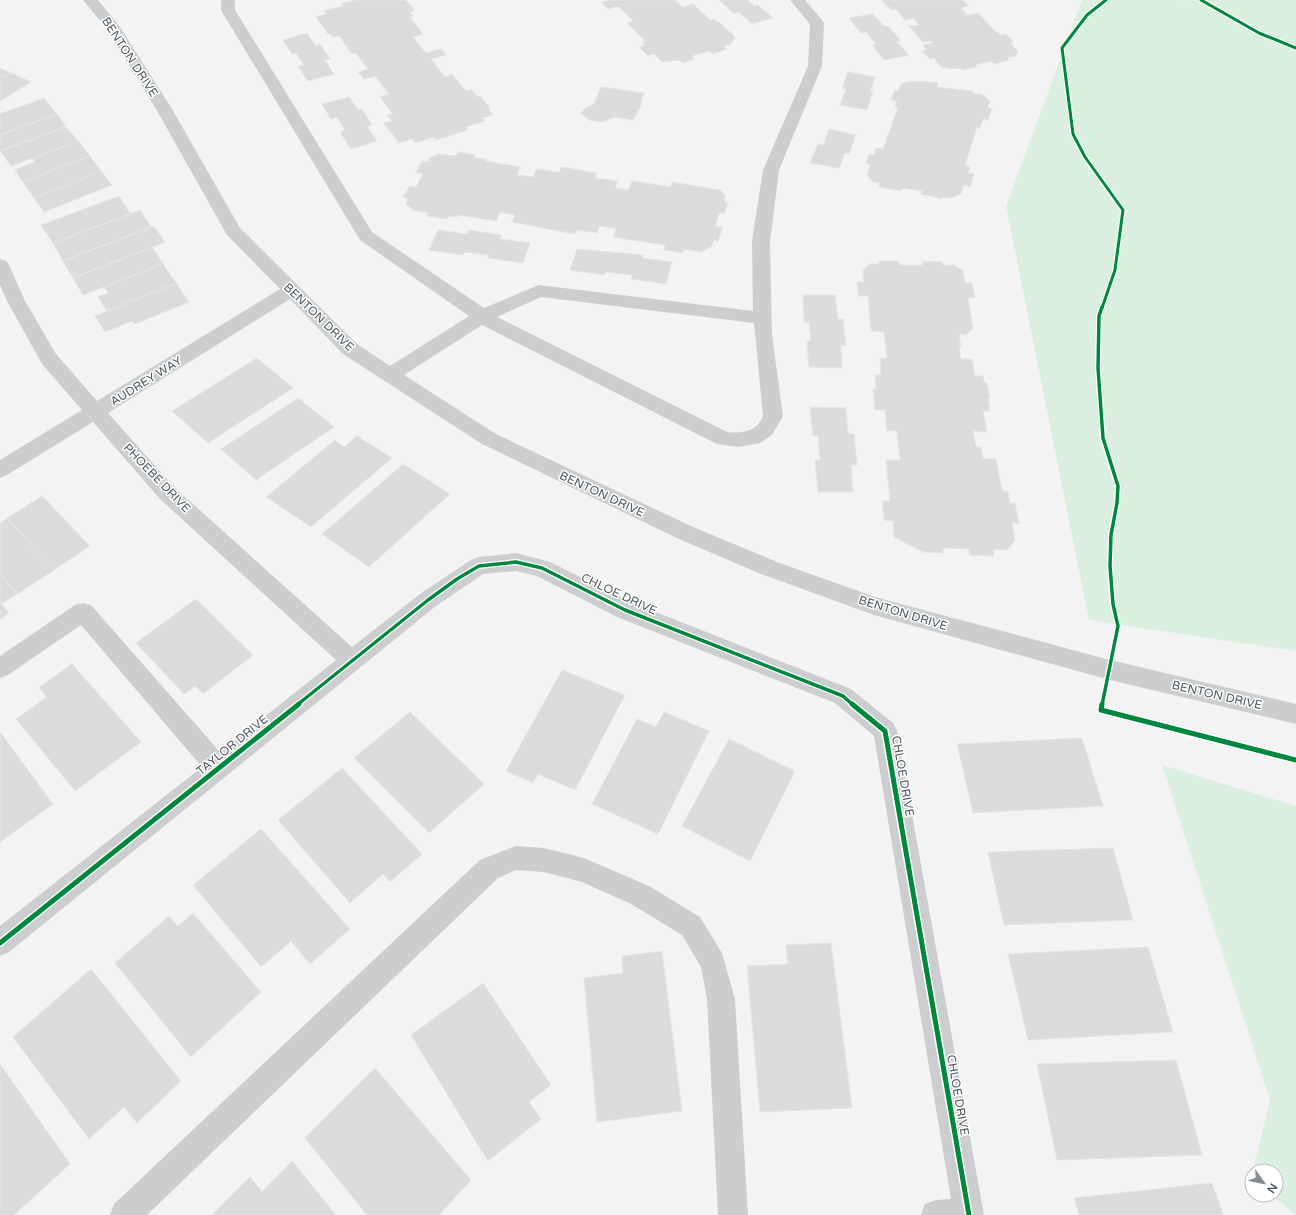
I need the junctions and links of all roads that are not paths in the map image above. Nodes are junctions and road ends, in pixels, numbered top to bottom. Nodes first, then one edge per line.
1 (90, 0) edge
2 (228, 0) edge
3 (797, 0) edge
4 (0, 265) edge
5 (291, 290) junction
6 (482, 316) junction
7 (763, 318) junction
8 (390, 375) junction
9 (96, 412) junction
10 (0, 470) edge
11 (479, 566) joint
12 (352, 661) junction
13 (0, 668) edge
14 (1296, 714) edge
15 (218, 768) junction
16 (0, 943) edge
17 (969, 1213) edge
18 (125, 1215) edge
19 (733, 1215) edge
20 (936, 1215) edge

1 - 5 street, BENTON DRIVE
2 - 6 street
3 - 7 street
4 - 9 street, PHOEBE DRIVE
5 - 8 street, BENTON DRIVE
5 - 9 street, AUDREY WAY
6 - 7 street
6 - 7 street
6 - 8 street
8 - 14 street, BENTON DRIVE
9 - 10 street, AUDREY WAY
9 - 12 street, PHOEBE DRIVE
11 - 12 street, TAYLOR DRIVE
11 - 17 street, CHLOE DRIVE
12 - 15 street, TAYLOR DRIVE
13 - 15 street
15 - 16 street, TAYLOR DRIVE
17 - 20 street
18 - 19 street

